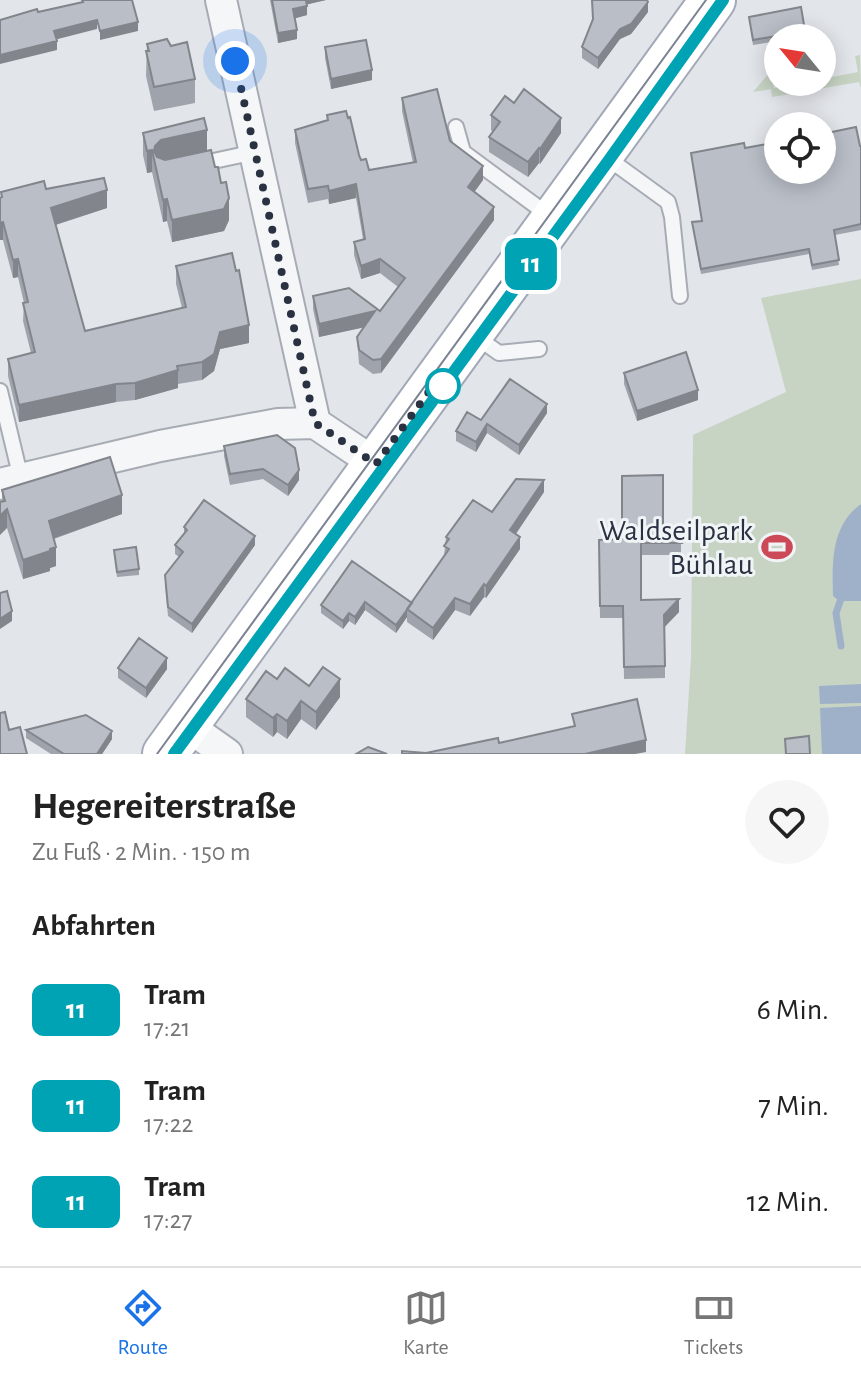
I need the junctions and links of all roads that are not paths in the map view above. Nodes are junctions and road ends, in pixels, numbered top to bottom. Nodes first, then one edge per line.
1 (221, 0) edge
2 (713, 0) edge
3 (456, 127) dead end
4 (255, 152) junction
5 (602, 154) junction
6 (179, 169) edge
7 (554, 219) junction
8 (680, 296) dead end
9 (471, 334) junction
10 (539, 349) dead end
11 (0, 391) edge
12 (315, 423) junction
13 (376, 464) junction
14 (11, 481) edge
15 (175, 739) edge
16 (227, 754) edge

1 - 4 street
2 - 5 main road
3 - 7 lane
4 - 6 lane
4 - 12 street
5 - 7 main road
5 - 8 lane
7 - 9 main road
9 - 10 lane
9 - 13 main road
11 - 14 lane
12 - 13 street
12 - 14 street
13 - 15 main road
15 - 16 street

